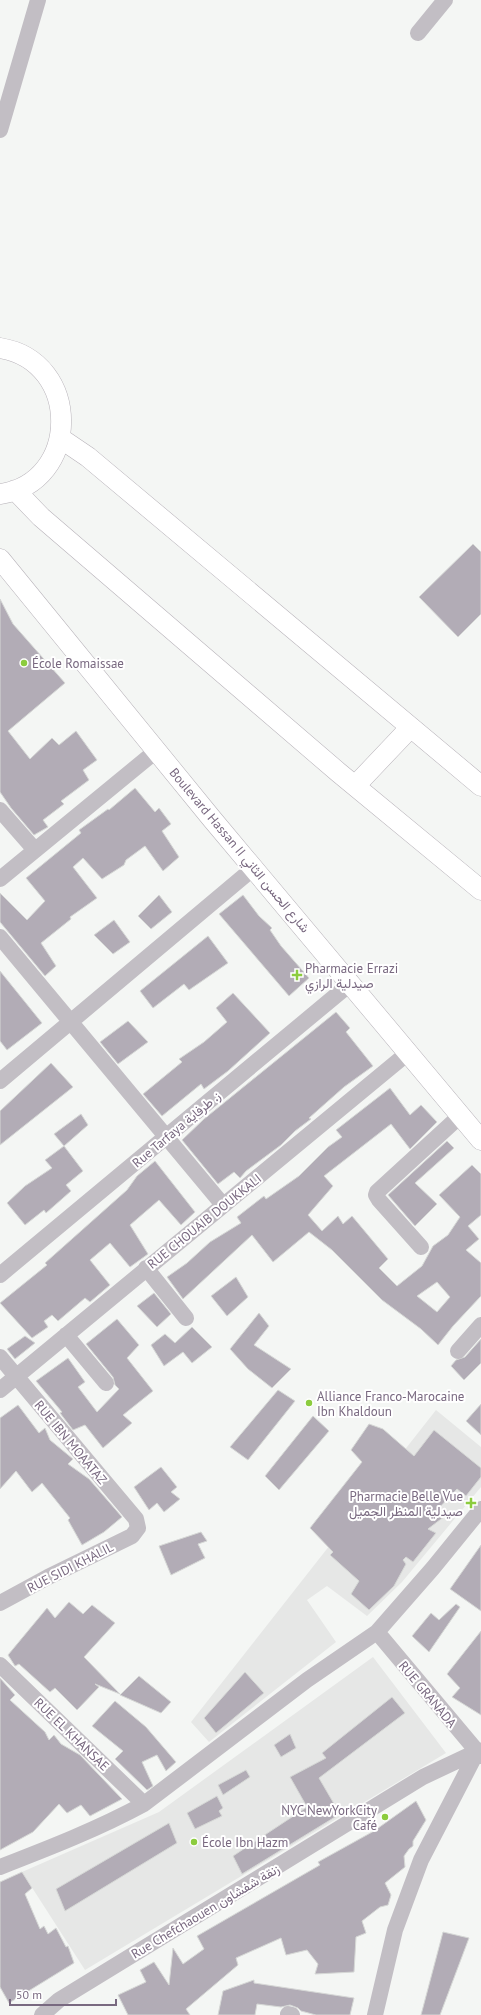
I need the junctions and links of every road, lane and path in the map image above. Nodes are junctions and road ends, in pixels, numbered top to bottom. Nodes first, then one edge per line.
1 (38, 0) edge
2 (445, 0) edge
3 (418, 34) dead end
4 (0, 130) edge
5 (0, 348) edge
6 (60, 438) junction
7 (8, 492) edge
8 (0, 559) edge
9 (410, 728) junction
10 (156, 751) junction
11 (355, 786) junction
12 (481, 786) edge
13 (0, 810) edge
14 (34, 850) junction
15 (255, 868) junction
16 (0, 879) edge
17 (481, 890) edge
18 (0, 936) edge
19 (351, 983) junction
20 (71, 1021) junction
21 (409, 1052) junction
22 (0, 1081) edge
23 (461, 1115) junction
24 (166, 1138) junction
25 (481, 1140) edge
26 (223, 1205) junction
27 (421, 1246) dead end
28 (146, 1268) junction
29 (0, 1275) edge
30 (186, 1318) dead end
31 (481, 1325) edge
32 (66, 1335) junction
33 (458, 1351) dead end
34 (0, 1358) edge
35 (16, 1376) junction
36 (106, 1383) dead end
37 (0, 1390) edge
38 (481, 1509) edge
39 (138, 1528) joint
40 (0, 1603) edge
41 (376, 1632) junction
42 (0, 1665) edge
43 (479, 1752) edge
44 (144, 1804) junction
45 (0, 1868) edge
46 (42, 2015) edge
47 (375, 2015) edge

1 - 4 street
2 - 3 street
5 - 6 main road
6 - 7 main road
6 - 9 main road
7 - 11 main road
8 - 10 main road, Boulevard Hassan II شارع الحسن الثاني
9 - 11 main road
9 - 12 main road
10 - 14 street
10 - 15 main road, Boulevard Hassan II شارع الحسن الثاني
11 - 17 main road
13 - 14 street
14 - 16 street
15 - 19 main road, Boulevard Hassan II شارع الحسن الثاني
15 - 20 street
18 - 20 street
19 - 21 main road, Boulevard Hassan II شارع الحسن الثاني
19 - 24 street, Rue Tarfaya ز. طرفاية
20 - 22 street
20 - 24 street
21 - 23 main road, Boulevard Hassan II شارع الحسن الثاني
21 - 26 street, RUE CHOUAIB DOUKKALI
23 - 25 main road, Boulevard Hassan II شارع الحسن الثاني
23 - 27 street
24 - 26 street
24 - 29 street, Rue Tarfaya ز. طرفاية
26 - 28 street, RUE CHOUAIB DOUKKALI
28 - 30 street
28 - 32 street, RUE CHOUAIB DOUKKALI
31 - 33 street
32 - 35 street, RUE CHOUAIB DOUKKALI
32 - 36 street
34 - 35 street, RUE IBN MOAATAZ
35 - 37 street, RUE CHOUAIB DOUKKALI
35 - 39 street, RUE IBN MOAATAZ
38 - 41 street
39 - 40 street, RUE SIDI KHALIL
41 - 43 street, RUE GRANADA
41 - 44 street
42 - 44 street, RUE EL KHANSAE
43 - 46 street, Rue Chefchaouen زنقة شفشاون
43 - 47 street
44 - 45 street

